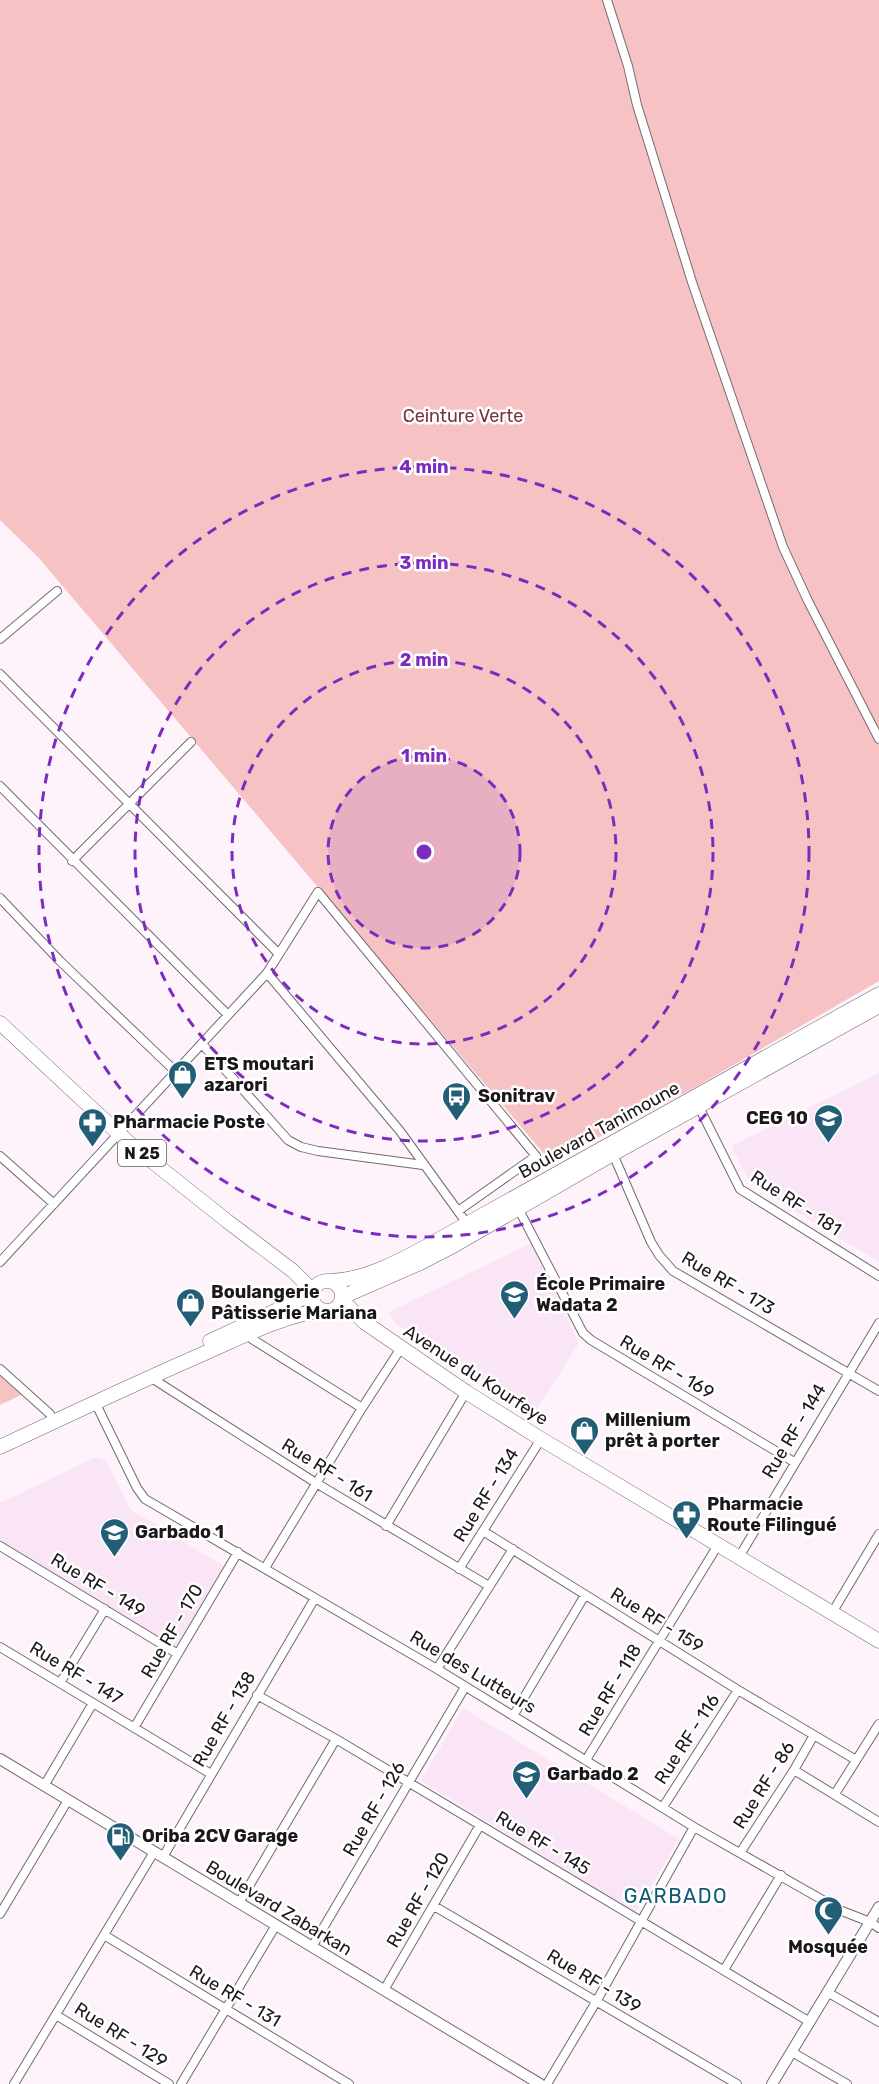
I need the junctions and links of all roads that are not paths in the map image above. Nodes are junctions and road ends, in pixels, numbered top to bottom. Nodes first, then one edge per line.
1 (607, 0) edge
2 (57, 591) dead end
3 (0, 639) edge
4 (0, 674) edge
5 (879, 739) edge
6 (191, 742) dead end
7 (0, 786) edge
8 (129, 804) junction
9 (72, 861) junction
10 (0, 898) edge
11 (278, 953) junction
12 (267, 973) junction
13 (879, 994) edge
14 (879, 1006) edge
15 (228, 1015) junction
16 (0, 1023) edge
17 (202, 1044) junction
18 (176, 1072) junction
19 (699, 1107) junction
20 (673, 1115) junction
21 (119, 1134) junction
22 (613, 1154) junction
23 (0, 1156) edge
24 (423, 1165) junction
25 (54, 1204) junction
26 (518, 1208) junction
27 (458, 1211) junction
28 (468, 1225) junction
29 (0, 1262) edge
30 (293, 1271) junction
31 (879, 1276) edge
32 (328, 1281) junction
33 (312, 1292) junction
34 (342, 1298) junction
35 (326, 1310) junction
36 (272, 1313) junction
37 (364, 1322) junction
38 (879, 1323) edge
39 (248, 1335) junction
40 (401, 1348) junction
41 (0, 1369) edge
42 (849, 1373) junction
43 (150, 1377) junction
44 (879, 1391) edge
45 (466, 1392) junction
46 (95, 1402) junction
47 (362, 1408) junction
48 (50, 1414) junction
49 (0, 1437) edge
50 (541, 1439) junction
51 (0, 1447) edge
52 (795, 1462) junction
53 (316, 1483) junction
54 (386, 1526) junction
55 (483, 1531) junction
56 (879, 1534) edge
57 (718, 1545) junction
58 (0, 1546) edge
59 (513, 1548) junction
60 (238, 1552) junction
61 (739, 1557) junction
62 (265, 1568) junction
63 (459, 1569) junction
64 (489, 1586) junction
65 (585, 1595) junction
66 (315, 1598) junction
67 (105, 1609) junction
68 (832, 1613) junction
69 (659, 1641) junction
70 (879, 1641) edge
71 (0, 1647) edge
72 (178, 1654) junction
73 (437, 1669) junction
74 (60, 1683) junction
75 (465, 1687) junction
76 (738, 1690) junction
77 (257, 1695) junction
78 (93, 1703) junction
79 (513, 1716) junction
80 (879, 1724) edge
81 (134, 1728) junction
82 (814, 1735) junction
83 (336, 1740) junction
84 (0, 1760) edge
85 (586, 1760) junction
86 (856, 1760) junction
87 (794, 1770) junction
88 (212, 1774) junction
89 (409, 1783) junction
90 (44, 1786) junction
91 (835, 1794) junction
92 (68, 1800) junction
93 (663, 1807) junction
94 (879, 1822) edge
95 (480, 1825) junction
96 (694, 1827) junction
97 (741, 1853) junction
98 (158, 1855) junction
99 (781, 1875) junction
100 (239, 1903) junction
101 (434, 1906) junction
102 (879, 1907) edge
103 (0, 1914) edge
104 (640, 1922) junction
105 (276, 1925) junction
106 (874, 1925) edge
107 (104, 1935) junction
108 (312, 1947) junction
109 (724, 1970) junction
110 (384, 1990) junction
111 (827, 1992) junction
112 (596, 2002) junction
113 (226, 2010) junction
114 (56, 2014) junction
115 (810, 2022) junction
116 (879, 2022) edge
117 (792, 2052) junction
118 (14, 2084) edge
119 (169, 2084) edge
120 (181, 2084) edge
121 (349, 2084) edge
122 (540, 2084) edge
123 (547, 2084) edge
124 (737, 2084) edge
125 (772, 2084) edge
126 (847, 2084) edge

1 - 5 street
2 - 3 street
4 - 8 street
6 - 8 street
7 - 9 street
8 - 9 street
8 - 11 street
9 - 15 street
10 - 18 street
11 - 12 street
11 - 27 street
12 - 15 street
12 - 24 street
13 - 20 main road, Boulevard Tanimoune
14 - 19 main road, Boulevard Tanimoune
15 - 17 street
16 - 21 main road, N 25
17 - 18 street
17 - 24 street
18 - 21 street
19 - 20 main road, Boulevard Tanimoune
19 - 31 street, Rue RF - 181
20 - 22 main road, Boulevard Tanimoune
20 - 28 main road, Boulevard Tanimoune
21 - 25 street
21 - 30 main road, N 25
22 - 26 main road, Boulevard Tanimoune
22 - 42 street, Rue RF - 173
23 - 25 street
24 - 27 street
25 - 29 street
26 - 34 main road, Boulevard Tanimoune
26 - 52 street, Rue RF - 169
27 - 28 street
28 - 32 main road, Boulevard Tanimoune
30 - 32 main road
30 - 33 main road
30 - 36 main road
32 - 33 main road
32 - 34 main road
33 - 35 main road
33 - 36 main road
34 - 35 main road
34 - 37 main road, Avenue du Kourfeye
35 - 37 main road, Avenue du Kourfeye
35 - 39 main road
36 - 48 main road
37 - 40 main road, Avenue du Kourfeye
38 - 42 street, Rue RF - 144
39 - 43 main road
39 - 47 street
40 - 45 main road, Avenue du Kourfeye
40 - 47 street
41 - 48 street
42 - 44 street, Rue RF - 173
42 - 52 street, Rue RF - 144
43 - 46 main road
43 - 53 street, Rue RF - 161
45 - 50 main road, Avenue du Kourfeye
45 - 54 street
46 - 51 main road
46 - 60 street, Rue des Lutteurs
47 - 53 street
48 - 49 main road
50 - 55 street, Rue RF - 134
50 - 57 main road, Avenue du Kourfeye
52 - 61 street, Rue RF - 144
53 - 54 street, Rue RF - 161
53 - 62 street
54 - 63 street, Rue RF - 161
55 - 59 street, Rue RF - 159
55 - 63 street, Rue RF - 134
56 - 68 street
57 - 61 main road, Avenue du Kourfeye
57 - 69 street, Rue RF - 118
58 - 67 street, Rue RF - 149
59 - 64 street
59 - 65 street, Rue RF - 159
60 - 62 street, Rue des Lutteurs
60 - 72 street, Rue RF - 170
61 - 68 main road, Avenue du Kourfeye
62 - 66 street, Rue des Lutteurs
63 - 64 street, Rue RF - 161
64 - 73 street
65 - 69 street, Rue RF - 159
65 - 79 street
66 - 73 street, Rue des Lutteurs
66 - 77 street, Rue RF - 138
67 - 72 street, Rue RF - 149
67 - 74 street
68 - 70 main road, Avenue du Kourfeye
69 - 76 street, Rue RF - 159
69 - 85 street, Rue RF - 118
71 - 74 street, Rue RF - 147
72 - 81 street, Rue RF - 170
73 - 75 street, Rue des Lutteurs
74 - 78 street, Rue RF - 147
75 - 79 street, Rue des Lutteurs
75 - 89 street, Rue RF - 126
76 - 82 street, Rue RF - 159
76 - 93 street, Rue RF - 116
77 - 83 street, Rue RF - 145
77 - 88 street, Rue RF - 138
78 - 81 street, Rue RF - 147
78 - 90 street
79 - 85 street, Rue des Lutteurs
80 - 86 street
81 - 88 street, Rue RF - 147
82 - 86 street, Rue RF - 159
82 - 87 street, Rue RF - 86
83 - 89 street, Rue RF - 145
83 - 100 street
84 - 90 street, Boulevard Zabarkan
85 - 93 street, Rue des Lutteurs
86 - 91 street
87 - 91 street
87 - 97 street, Rue RF - 86
88 - 98 street, Rue RF - 138
89 - 95 street, Rue RF - 145
89 - 108 street, Rue RF - 126
90 - 92 street, Boulevard Zabarkan
91 - 94 street
92 - 98 street, Boulevard Zabarkan
92 - 103 street
93 - 96 street, Rue des Lutteurs
95 - 101 street, Rue RF - 120
95 - 104 street, Rue RF - 145
96 - 97 street, Rue des Lutteurs
96 - 104 street
97 - 99 street, Rue des Lutteurs
98 - 100 street, Boulevard Zabarkan
98 - 107 street, Rue RF - 138
99 - 106 street, Rue des Lutteurs
99 - 109 street
100 - 105 street, Boulevard Zabarkan
101 - 110 street, Rue RF - 120
101 - 112 street, Rue RF - 139
102 - 106 street
104 - 109 street, Rue RF - 145
104 - 112 street
105 - 108 street, Boulevard Zabarkan
105 - 113 street
106 - 111 street
107 - 113 street, Rue RF - 131
107 - 114 street, Rue RF - 138
108 - 110 street, Boulevard Zabarkan
109 - 115 street, Rue RF - 145
110 - 122 street, Boulevard Zabarkan
111 - 115 street
111 - 116 street
112 - 123 street
112 - 124 street, Rue RF - 139
113 - 120 street
113 - 121 street, Rue RF - 131
114 - 118 street, Rue RF - 138
114 - 119 street, Rue RF - 129
115 - 117 street
117 - 125 street
117 - 126 street

